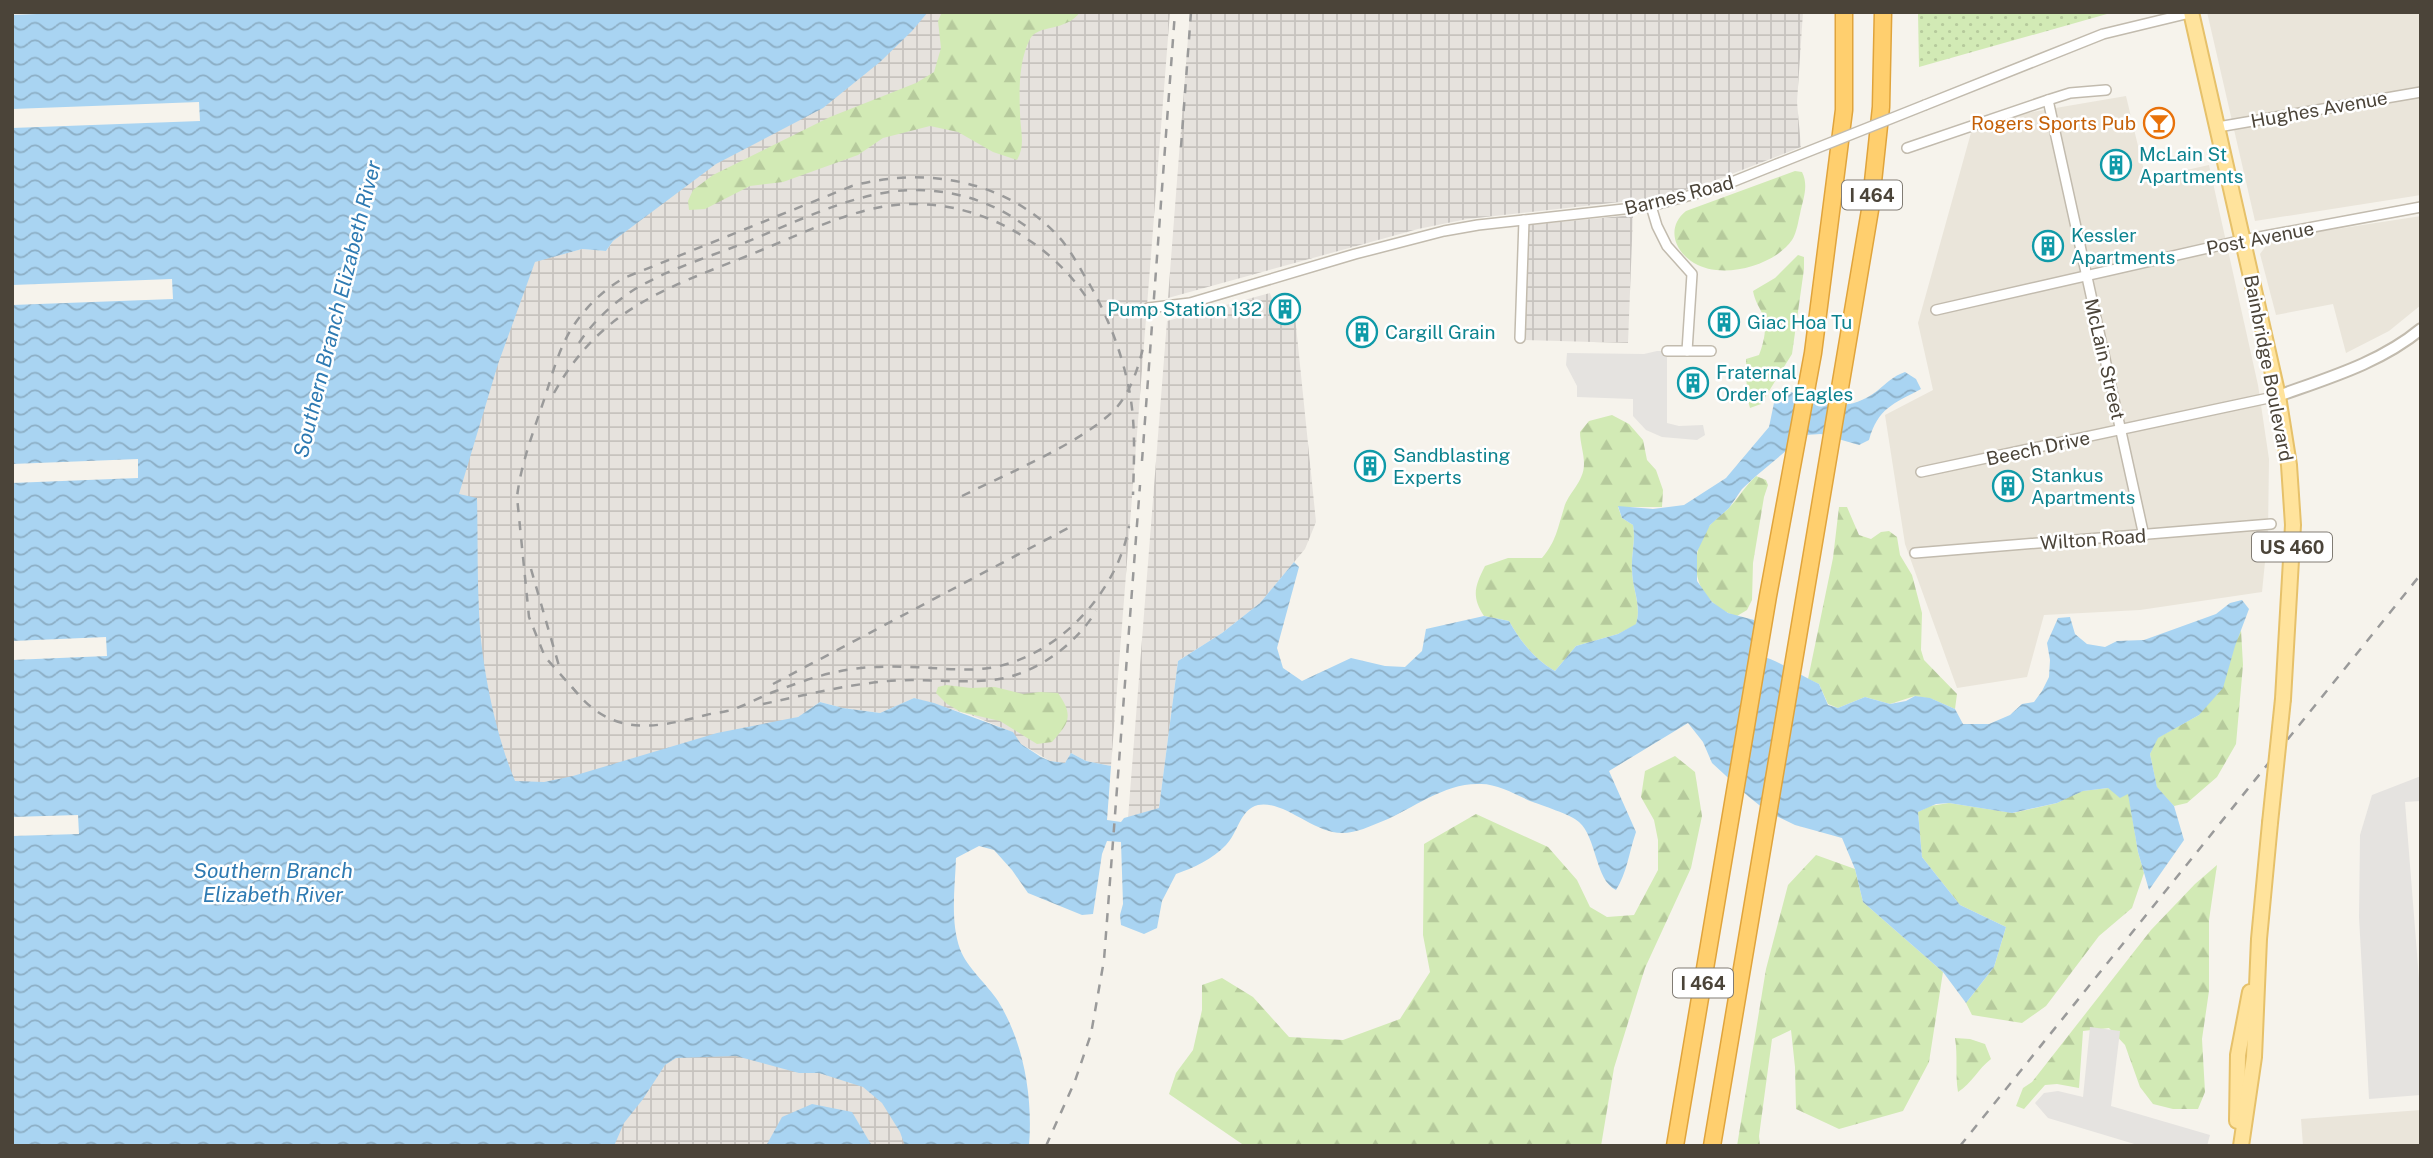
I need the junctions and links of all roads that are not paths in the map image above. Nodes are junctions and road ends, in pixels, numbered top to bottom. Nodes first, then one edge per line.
1 (1844, 12) edge
2 (1883, 12) edge
3 (2192, 12) edge
4 (2106, 90) dead end
5 (2421, 92) edge
6 (2048, 100) junction
7 (2218, 127) junction
8 (1908, 148) dead end
9 (1651, 206) junction
10 (2421, 207) edge
11 (1524, 220) junction
12 (2243, 240) junction
13 (2086, 275) junction
14 (1148, 308) dead end
15 (1936, 310) dead end
16 (2421, 329) edge
17 (1520, 338) dead end
18 (1667, 351) dead end
19 (1687, 351) junction
20 (1711, 351) dead end
21 (2278, 396) junction
22 (2122, 431) junction
23 (1921, 472) dead end
24 (2271, 524) dead end
25 (2144, 536) junction
26 (1915, 553) dead end
27 (1675, 1146) edge
28 (1712, 1146) edge
29 (2239, 1146) edge

1 - 27 highway, I 464
2 - 28 highway, I 464
3 - 7 main road, Bainbridge Boulevard / US 460
3 - 9 street, Barnes Road, bridge
4 - 6 street
5 - 7 street, Hughes Avenue
6 - 8 street
6 - 13 street, McLain Street
7 - 12 main road, Bainbridge Boulevard / US 460
9 - 11 street, Barnes Road
9 - 19 street
10 - 12 street, Post Avenue
11 - 14 street, Barnes Road
11 - 17 street
12 - 13 street, Post Avenue
12 - 21 main road, Bainbridge Boulevard / US 460
13 - 15 street, Post Avenue
13 - 22 street, McLain Street
16 - 21 street
18 - 19 street
19 - 20 street
21 - 22 street, Beech Drive
21 - 29 main road, Bainbridge Boulevard / US 460, bridge
22 - 23 street, Beech Drive
22 - 25 street, McLain Street
24 - 25 street, Wilton Road
25 - 26 street, Wilton Road

